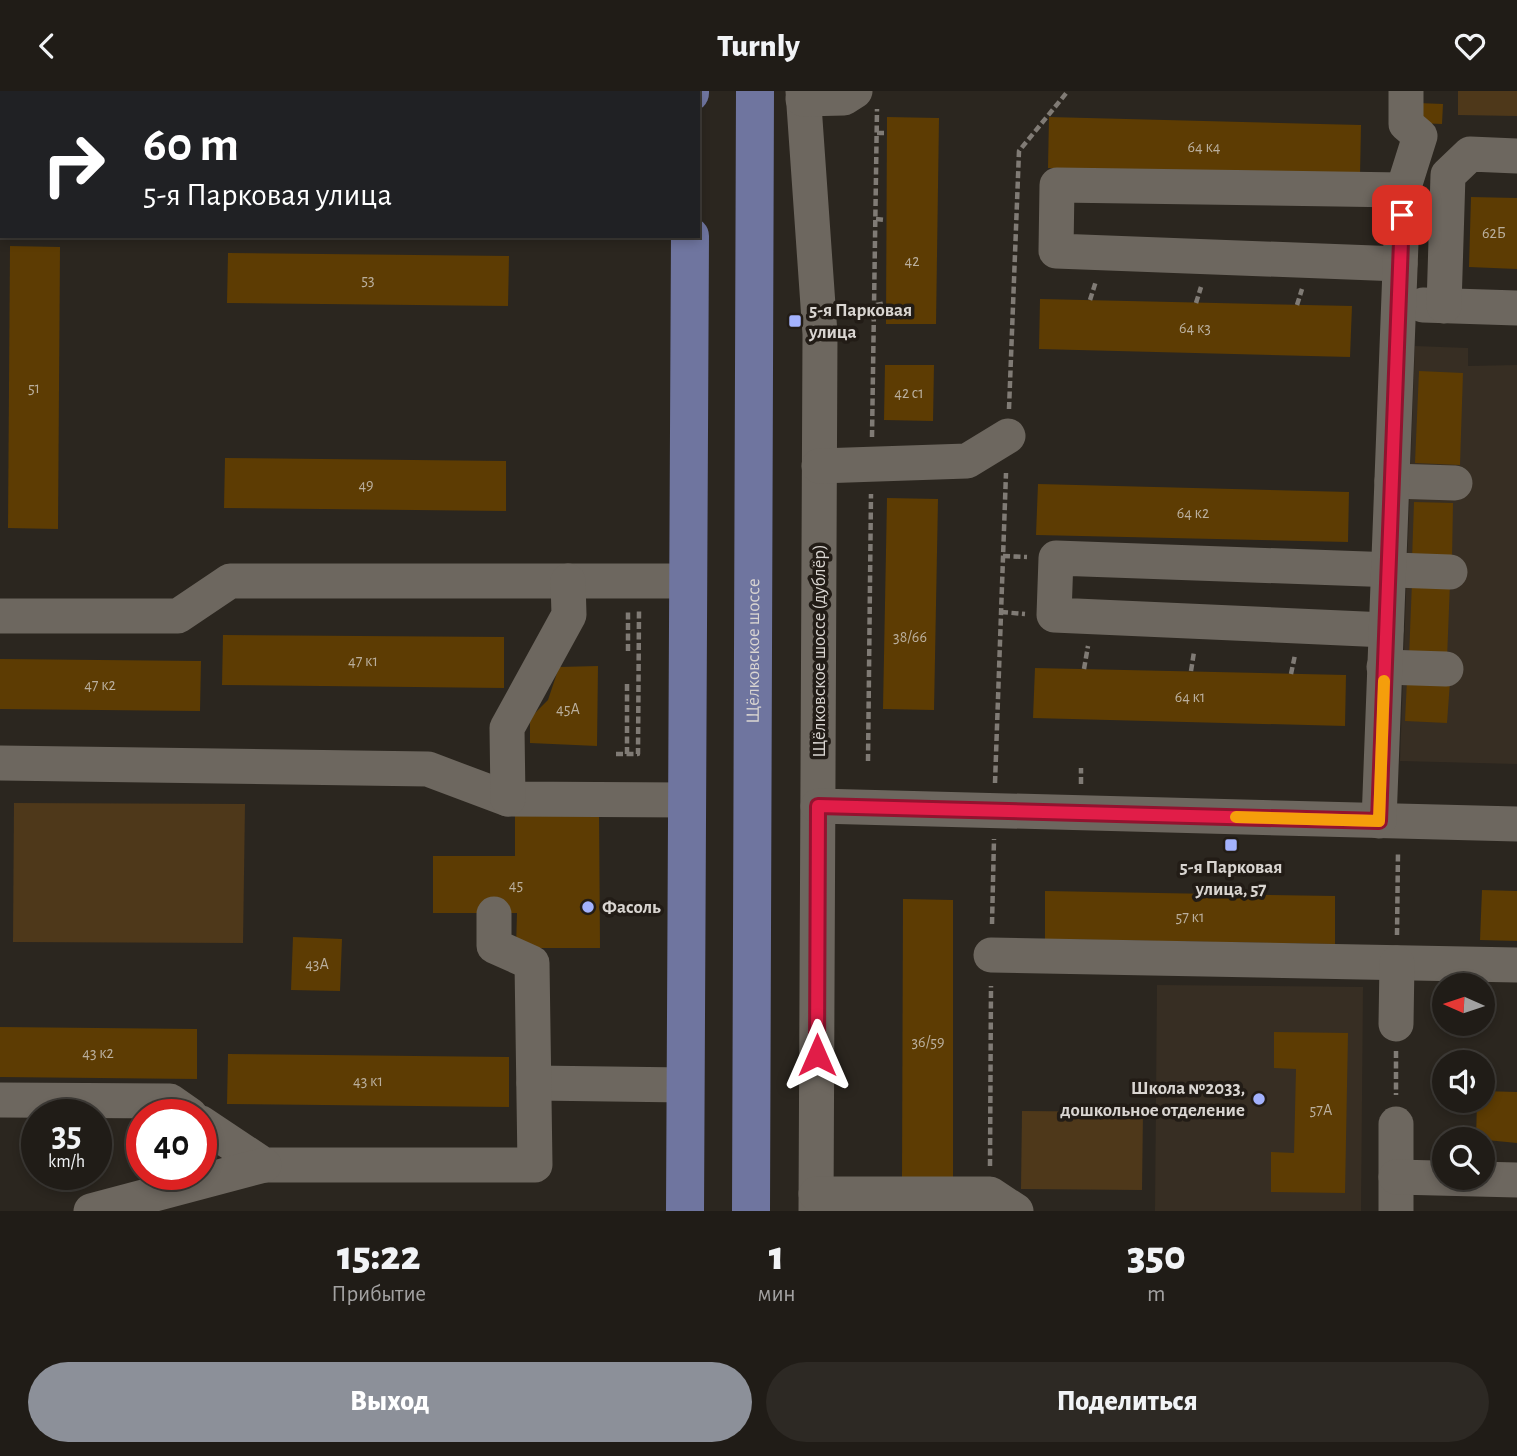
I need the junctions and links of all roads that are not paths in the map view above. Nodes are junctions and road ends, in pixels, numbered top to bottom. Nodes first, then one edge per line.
1 (755, 91) edge
2 (1406, 91) edge
3 (803, 95) edge
4 (866, 96) edge
5 (1517, 156) edge
6 (1403, 190) junction
7 (690, 238) edge
8 (1400, 264) junction
9 (1397, 305) junction
10 (1444, 306) junction
11 (1517, 308) edge
12 (1007, 436) dead end
13 (819, 466) junction
14 (1392, 481) junction
15 (1455, 483) dead end
16 (1389, 571) junction
17 (1450, 572) dead end
18 (568, 581) junction
19 (689, 582) junction
20 (0, 616) edge
21 (1386, 630) junction
22 (1384, 667) junction
23 (1446, 669) dead end
24 (0, 764) edge
25 (508, 799) junction
26 (688, 800) junction
27 (818, 806) junction
28 (1379, 821) junction
29 (1517, 824) edge
30 (494, 914) dead end
31 (991, 955) road end
32 (1396, 963) junction
33 (1517, 965) edge
34 (1396, 1024) road end
35 (534, 1083) junction
36 (686, 1085) junction
37 (0, 1100) edge
38 (126, 1101) edge
39 (1396, 1124) road end
40 (217, 1134) edge
41 (264, 1165) junction
42 (1517, 1180) edge
43 (1396, 1194) edge
44 (816, 1203) edge
45 (1003, 1203) edge
46 (91, 1211) edge
47 (685, 1211) edge
48 (751, 1211) edge

1 - 48 main road, Щёлковское шоссе
2 - 6 street
3 - 4 street
3 - 13 street, Щёлковское шоссе (дублёр)
5 - 10 street
6 - 8 street
6 - 8 street
7 - 19 main road
8 - 9 street
9 - 10 street
9 - 14 street
10 - 11 street
12 - 13 street
13 - 27 street, Щёлковское шоссе (дублёр)
14 - 15 street
14 - 16 street
16 - 17 street
16 - 21 street
16 - 21 street
18 - 19 street
18 - 20 street
18 - 25 street
19 - 26 main road
21 - 22 street
22 - 23 street
22 - 28 street
24 - 25 street
25 - 26 street
26 - 36 main road
27 - 28 street
27 - 44 street, Щёлковское шоссе (дублёр)
28 - 29 street
30 - 35 street
31 - 32 street
32 - 33 street
32 - 34 street
35 - 36 street
35 - 41 street
36 - 47 main road
37 - 38 street
39 - 43 street
40 - 41 street
41 - 46 street
42 - 43 street
44 - 45 street

